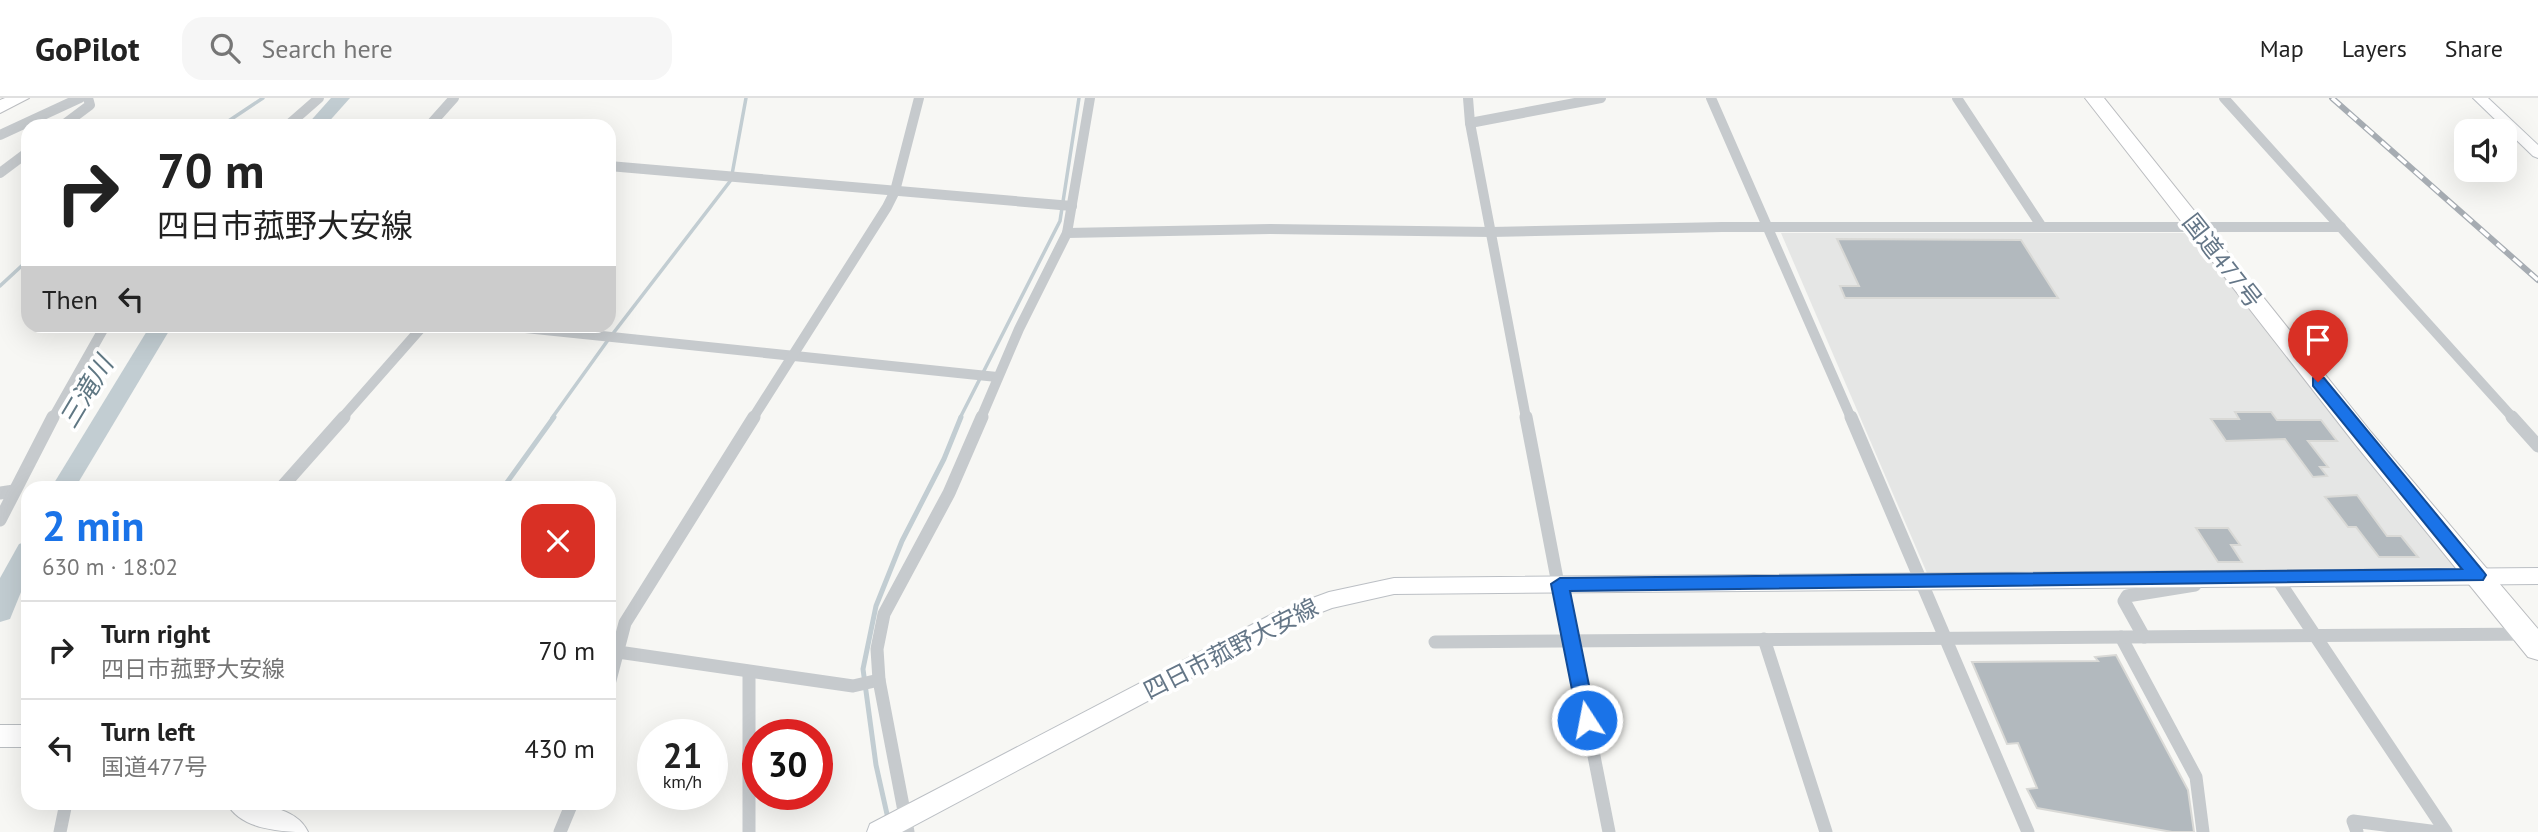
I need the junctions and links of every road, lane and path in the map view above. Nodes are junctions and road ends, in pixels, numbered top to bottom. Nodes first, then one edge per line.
1 (20, 98) edge
2 (80, 98) edge
3 (88, 98) edge
4 (319, 98) edge
5 (454, 98) edge
6 (919, 98) edge
7 (1090, 98) edge
8 (1468, 98) edge
9 (1601, 98) edge
10 (1711, 98) edge
11 (1957, 98) edge
12 (2094, 98) edge
13 (2224, 98) edge
14 (2480, 98) edge
15 (0, 107) edge
16 (35, 119) edge
17 (71, 119) edge
18 (295, 119) edge
19 (435, 119) edge
20 (1470, 123) junction
21 (21, 125) edge
22 (0, 135) edge
23 (2538, 152) edge
24 (21, 157) edge
25 (616, 168) edge
26 (0, 173) edge
27 (895, 191) junction
28 (1071, 206) junction
29 (2042, 227) junction
30 (2341, 227) junction
31 (1770, 228) junction
32 (2196, 228) junction
33 (1491, 232) junction
34 (1067, 233) junction
35 (101, 333) edge
36 (417, 333) edge
37 (582, 333) edge
38 (794, 355) junction
39 (976, 375) joint
40 (995, 377) junction
41 (2538, 446) edge
42 (287, 481) edge
43 (14, 491) junction
44 (0, 493) edge
45 (0, 520) edge
46 (2477, 575) junction
47 (2538, 576) edge
48 (2237, 580) junction
49 (2278, 580) junction
50 (1921, 582) junction
51 (1559, 584) junction
52 (2314, 634) junction
53 (2120, 637) junction
54 (2144, 637) junction
55 (1571, 639) junction
56 (1765, 639) junction
57 (1945, 639) junction
58 (2534, 639) edge
59 (1435, 642) dead end
60 (618, 652) junction
61 (616, 659) edge
62 (749, 672) junction
63 (877, 680) junction
64 (0, 736) edge
65 (21, 736) edge
66 (65, 810) edge
67 (253, 810) edge
68 (569, 810) edge
69 (898, 826) edge
70 (60, 832) edge
71 (295, 832) edge
72 (560, 832) edge
73 (749, 832) edge
74 (1609, 832) edge
75 (1826, 832) edge
76 (2028, 832) edge
77 (2203, 832) edge
78 (2357, 832) edge
79 (2438, 832) edge
80 (2446, 832) edge

1 - 15 highway
2 - 16 street
3 - 17 street
4 - 18 street
5 - 19 street
6 - 27 street
7 - 28 street
8 - 20 street
9 - 20 street
10 - 31 street
11 - 29 street
12 - 32 highway, 国道477号
13 - 30 street
14 - 23 main road
20 - 33 street
21 - 22 street
24 - 26 street
25 - 27 street
27 - 28 street
27 - 38 street
28 - 34 street
29 - 31 street
29 - 32 street
30 - 32 street
30 - 41 street
31 - 33 street
31 - 50 street
32 - 46 highway, 国道477号
33 - 34 street
33 - 51 street
34 - 40 street
35 - 43 street
36 - 42 street
37 - 38 street
38 - 39 street
38 - 60 street
39 - 40 street
40 - 63 street
43 - 44 street
43 - 45 street
46 - 47 main road, 四日市菰野大安線
46 - 49 main road, 四日市菰野大安線
46 - 58 highway, 国道477号
48 - 49 main road, 四日市菰野大安線
48 - 50 main road, 四日市菰野大安線
48 - 54 street
49 - 52 street
50 - 51 main road, 四日市菰野大安線
50 - 57 street
51 - 55 street
51 - 69 main road, 四日市菰野大安線
52 - 54 street
52 - 58 street
52 - 80 street
53 - 54 street
53 - 57 street
53 - 77 street
55 - 56 street
55 - 59 street
55 - 74 street
56 - 57 street
56 - 75 street
57 - 76 street
60 - 61 street
60 - 62 street
62 - 63 street
62 - 73 street
63 - 69 street
64 - 65 main road
66 - 70 street
67 - 71 main road
68 - 72 street
78 - 79 street

